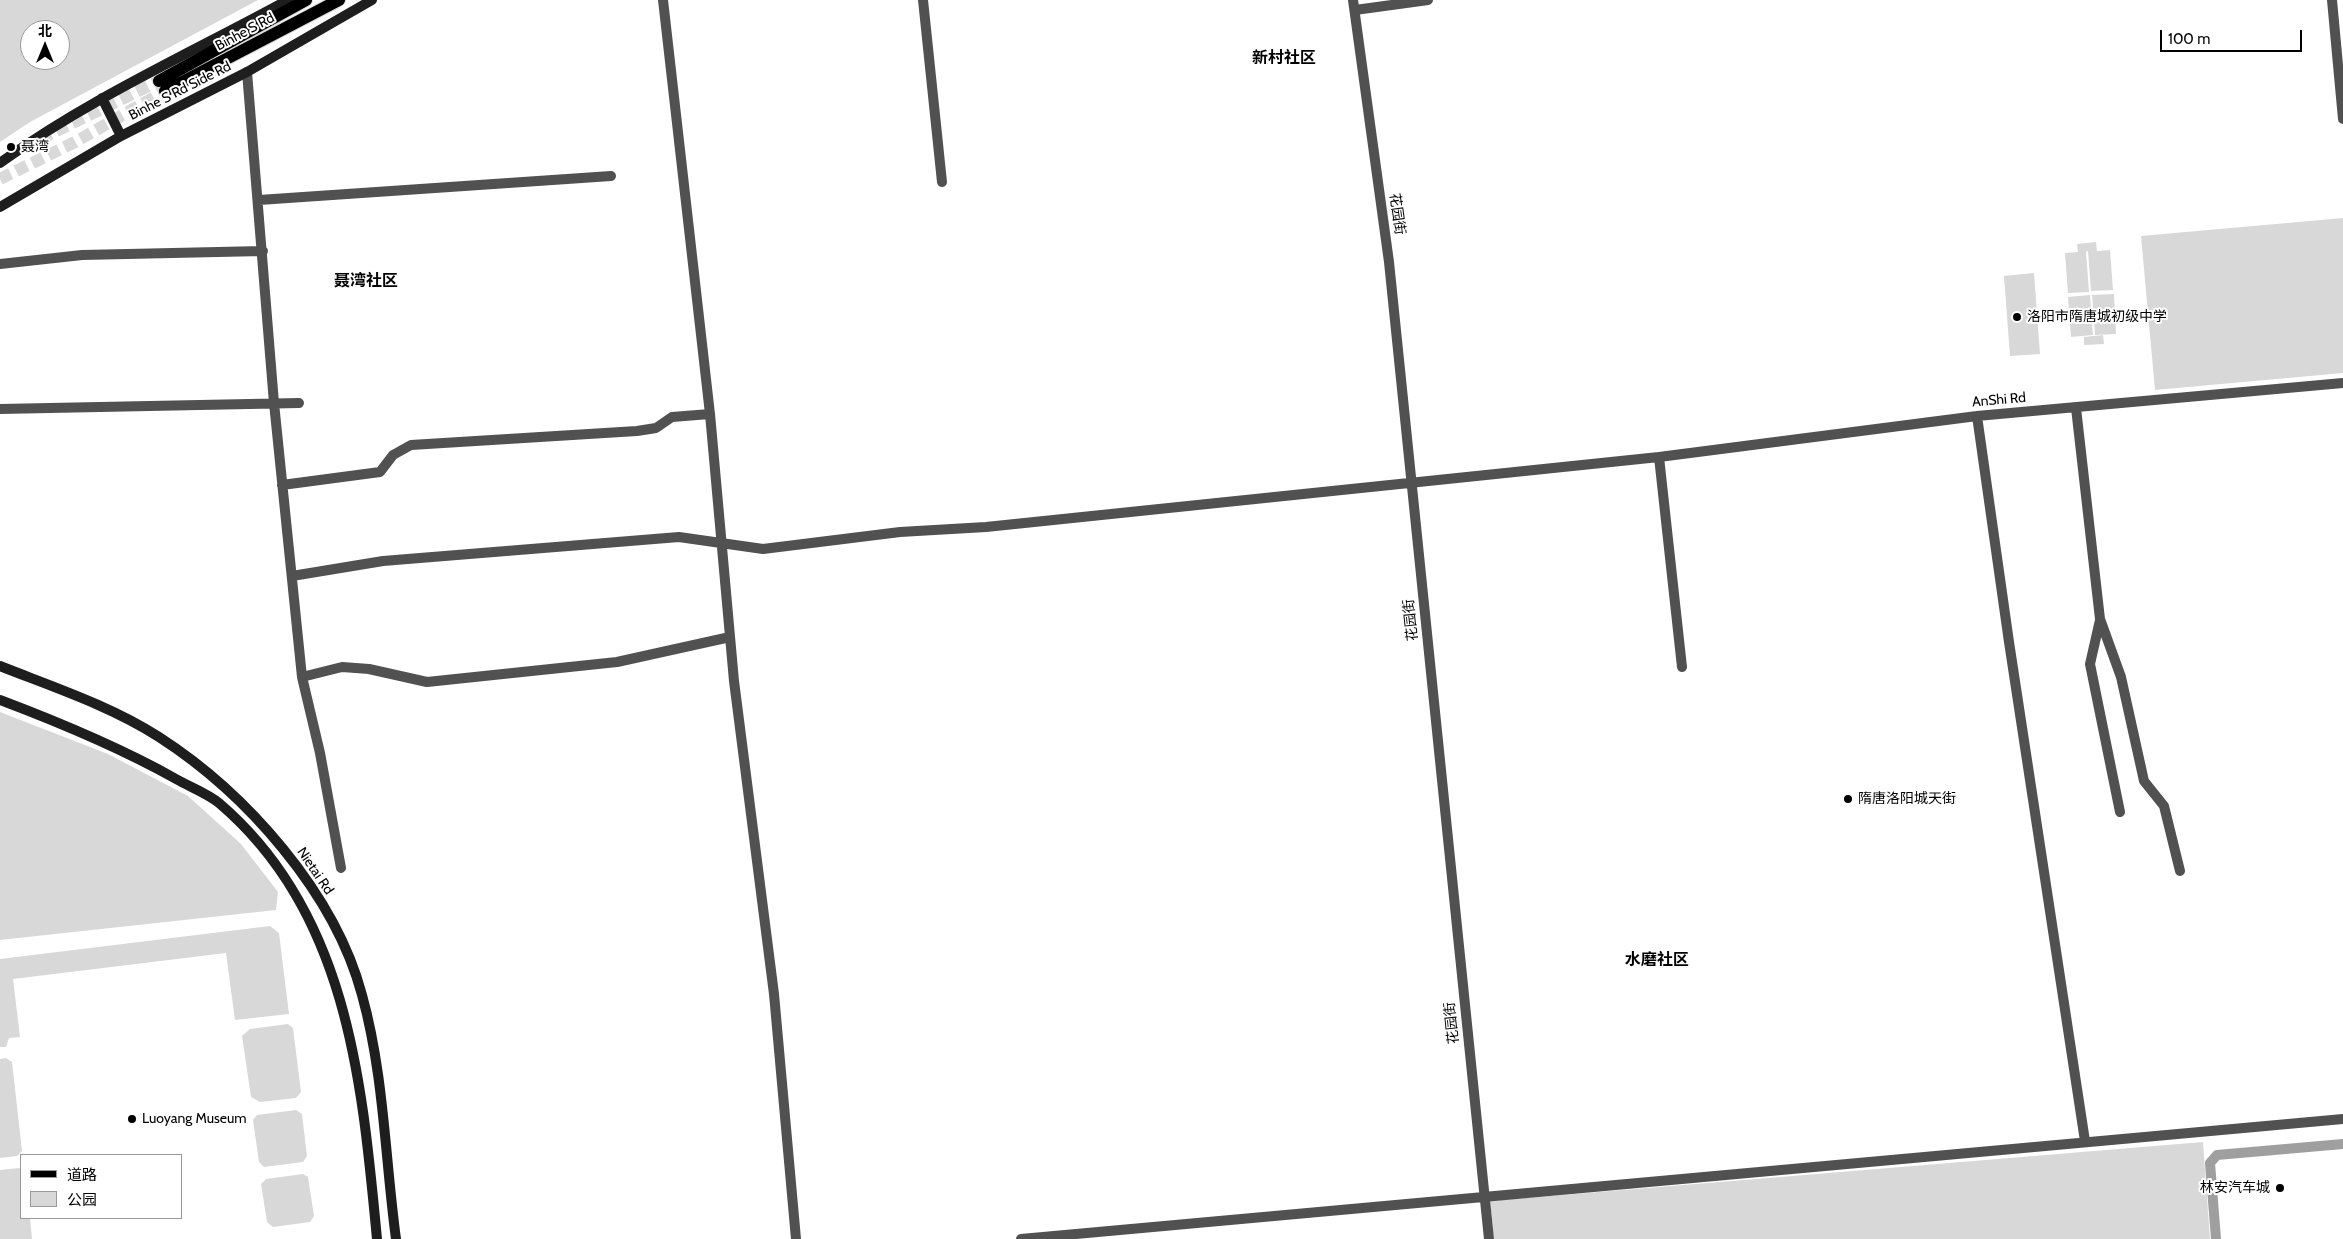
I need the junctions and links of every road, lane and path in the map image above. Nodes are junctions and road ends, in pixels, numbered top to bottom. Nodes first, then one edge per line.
1 (288, 0) edge
2 (306, 0) edge
3 (339, 0) edge
4 (372, 0) edge
5 (663, 0) edge
6 (923, 0) edge
7 (1428, 0) edge
8 (2332, 0) edge
9 (1354, 5) edge
10 (247, 72) junction
11 (102, 98) junction
12 (2343, 119) edge
13 (121, 136) junction
14 (0, 163) edge
15 (611, 176) dead end
16 (942, 182) dead end
17 (259, 200) junction
18 (0, 207) edge
19 (263, 251) junction
20 (0, 264) edge
21 (2343, 382) edge
22 (274, 403) junction
23 (299, 403) dead end
24 (2076, 408) junction
25 (0, 409) edge
26 (710, 414) junction
27 (1977, 416) junction
28 (1659, 457) junction
29 (1411, 483) junction
30 (282, 485) junction
31 (722, 545) junction
32 (292, 576) junction
33 (2100, 619) junction
34 (730, 637) junction
35 (0, 666) edge
36 (1682, 667) dead end
37 (302, 677) junction
38 (0, 700) edge
39 (2120, 812) dead end
40 (341, 868) dead end
41 (2180, 871) dead end
42 (2343, 1119) edge
43 (2085, 1141) junction
44 (1484, 1196) junction
45 (378, 1239) edge
46 (396, 1239) edge
47 (796, 1239) edge
48 (1022, 1239) edge
49 (1488, 1239) edge

1 - 11 main road
2 - 3 main road, Binhe S Rd
4 - 10 main road, Binhe S Rd Side Rd
5 - 26 street
6 - 16 street
7 - 9 street
8 - 12 street
9 - 29 street, 花园街
10 - 13 main road, Binhe S Rd Side Rd
10 - 17 street
11 - 13 main road
11 - 14 main road
13 - 18 main road, Binhe S Rd Side Rd
15 - 17 street
17 - 19 street
19 - 20 street
19 - 22 street
21 - 24 street, AnShi Rd
22 - 23 street
22 - 25 street
22 - 30 street
24 - 27 street, AnShi Rd
24 - 33 street
26 - 30 street
26 - 31 street
27 - 28 street, AnShi Rd
27 - 43 street
28 - 29 street, AnShi Rd
28 - 36 street
29 - 31 street, AnShi Rd
29 - 44 street, 花园街
30 - 32 street
31 - 32 street, AnShi Rd
31 - 34 street
32 - 37 street
33 - 39 street
33 - 41 street
34 - 37 street
34 - 47 street
35 - 46 main road, Nietai Rd
37 - 40 street
38 - 45 main road, Nietai Rd
42 - 43 street
43 - 44 street
44 - 48 street
44 - 49 street, 花园街

